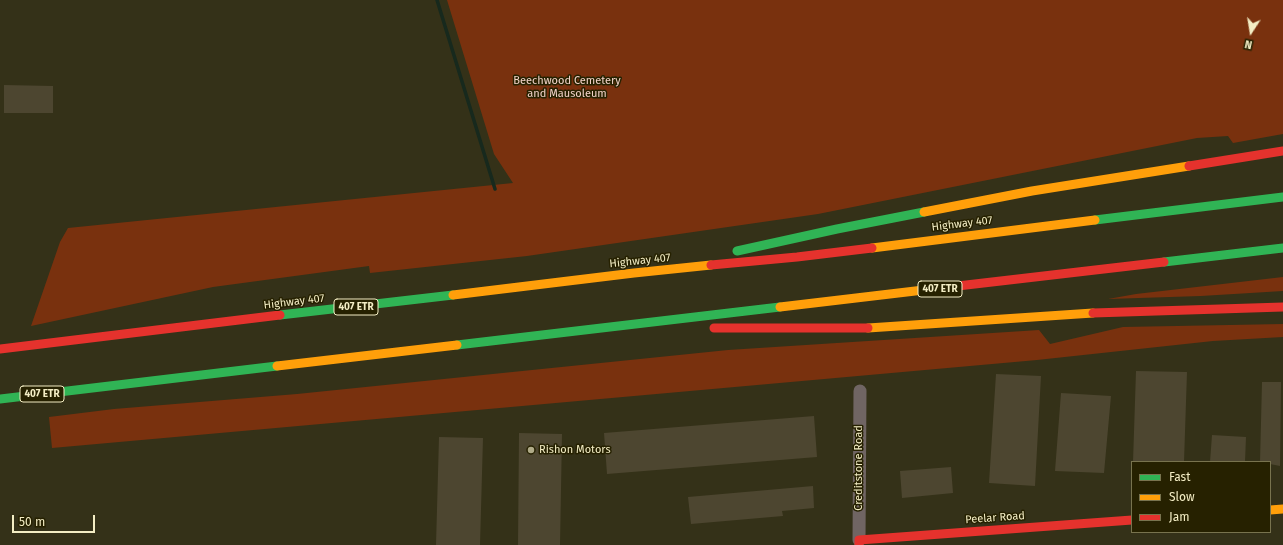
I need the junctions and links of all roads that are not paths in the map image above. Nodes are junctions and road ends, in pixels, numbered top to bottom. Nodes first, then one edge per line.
1 (1283, 151) edge
2 (1283, 156) edge
3 (1224, 161) junction
4 (1283, 197) edge
5 (1283, 248) edge
6 (732, 252) dead end
7 (717, 255) dead end
8 (634, 273) junction
9 (1283, 307) edge
10 (707, 328) dead end
11 (675, 329) dead end
12 (596, 330) junction
13 (0, 349) edge
14 (860, 391) dead end
15 (0, 399) edge
16 (1271, 510) edge
17 (1283, 510) edge
18 (1131, 520) edge
19 (859, 543) edge

1 - 3 main road
2 - 3 main road
3 - 6 main road
4 - 8 main road, Highway 407 / 407 ETR
5 - 12 main road, 407 ETR
7 - 8 main road
8 - 13 main road, Highway 407 / 407 ETR
9 - 10 main road
11 - 12 main road
12 - 15 main road, 407 ETR
14 - 19 street, Creditstone Road
16 - 17 main road
18 - 19 main road, Peelar Road

